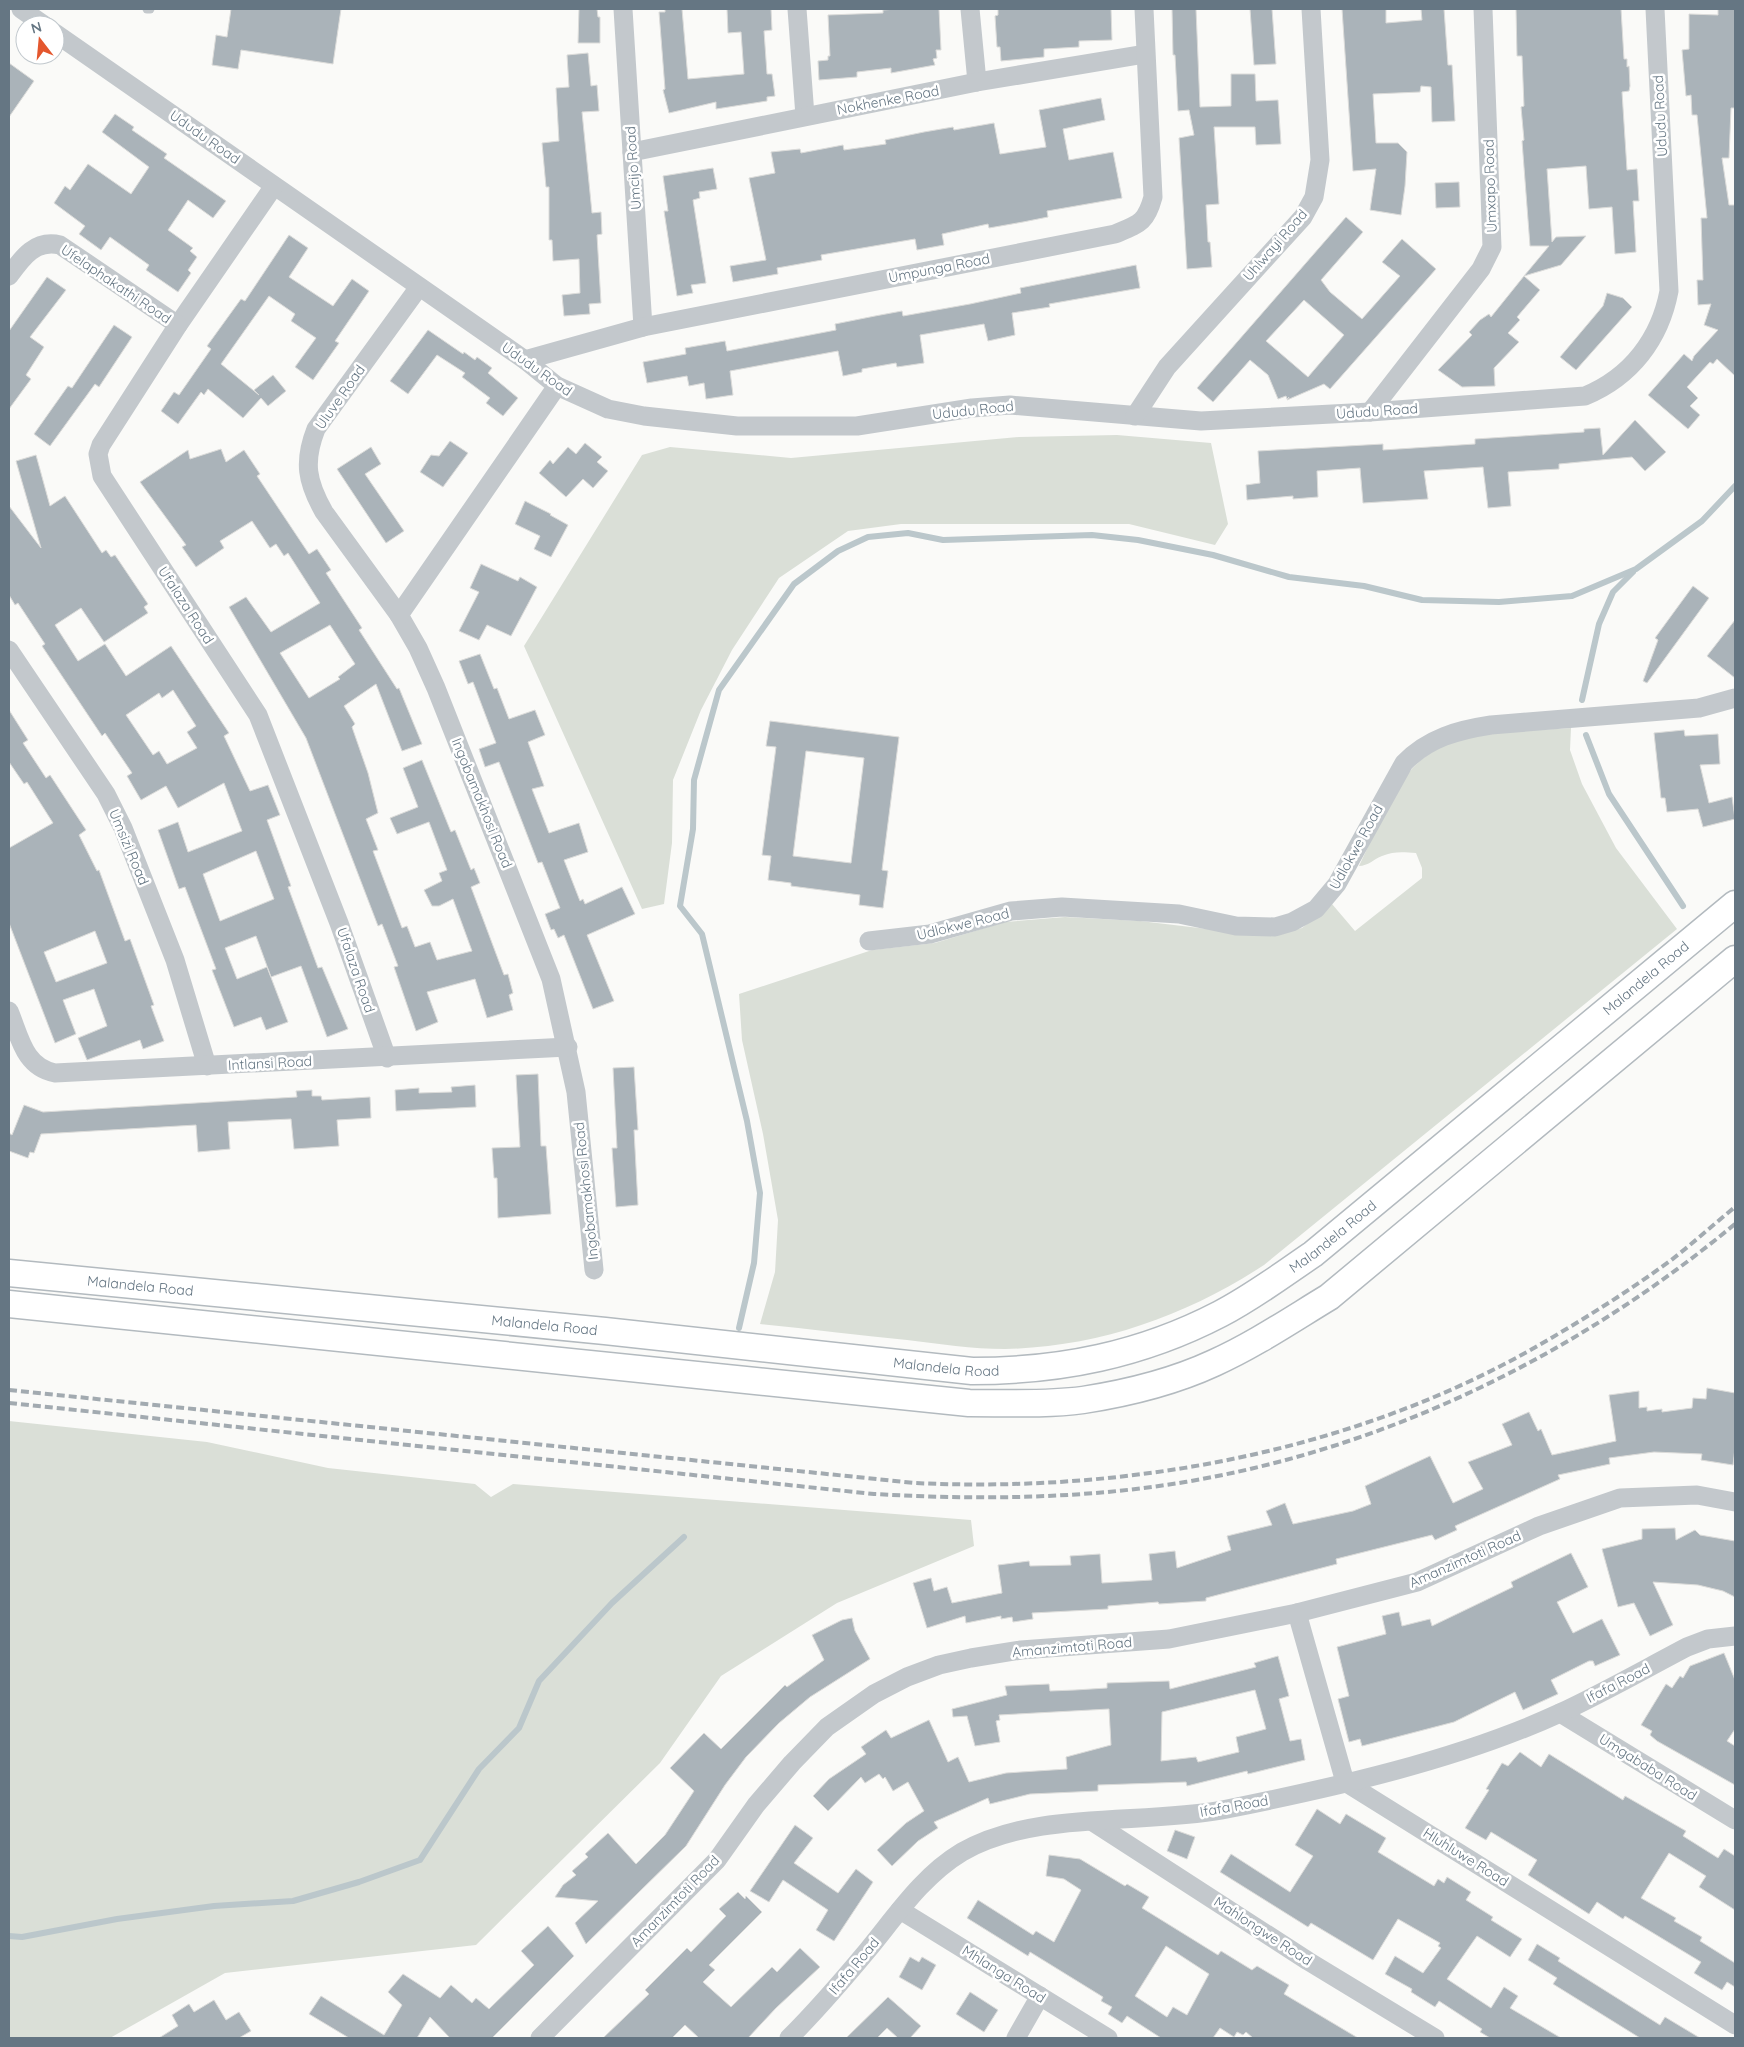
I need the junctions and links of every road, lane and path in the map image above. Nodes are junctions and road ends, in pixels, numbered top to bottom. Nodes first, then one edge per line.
1 (623, 9) edge
2 (797, 9) edge
3 (970, 9) edge
4 (1144, 9) edge
5 (1311, 9) edge
6 (1482, 9) edge
7 (1655, 9) edge
8 (65, 39) edge
9 (1145, 54) junction
10 (977, 82) junction
11 (805, 116) junction
12 (632, 152) junction
13 (274, 186) junction
14 (9, 276) edge
15 (419, 287) junction
16 (178, 325) junction
17 (643, 326) junction
18 (525, 360) junction
19 (557, 386) junction
20 (1370, 412) junction
21 (1135, 416) junction
22 (399, 615) junction
23 (9, 650) edge
24 (1735, 698) edge
25 (1735, 904) edge
26 (869, 941) dead end
27 (1735, 959) edge
28 (9, 1010) edge
29 (568, 1047) junction
30 (387, 1058) junction
31 (207, 1066) junction
32 (594, 1270) dead end
33 (9, 1273) edge
34 (9, 1304) edge
35 (1735, 1502) edge
36 (1297, 1613) junction
37 (1735, 1636) edge
38 (1560, 1713) junction
39 (1345, 1782) junction
40 (1735, 1820) edge
41 (1093, 1822) junction
42 (900, 1910) junction
43 (1040, 1996) junction
44 (1735, 2025) edge
45 (540, 2038) edge
46 (789, 2038) edge
47 (1016, 2038) edge
48 (1108, 2038) edge
49 (1435, 2038) edge

1 - 12 street, Umcijo Road
2 - 11 street
3 - 10 street
4 - 9 street, Umpunga Road
5 - 21 street, Uhlwayi Road
6 - 20 street, Umxapo Road
7 - 20 street, Ududu Road
8 - 13 street, Ududu Road
9 - 10 street, Nokhenke Road
9 - 17 street, Umpunga Road
10 - 11 street, Nokhenke Road
11 - 12 street, Nokhenke Road
12 - 17 street, Umcijo Road
13 - 15 street, Ududu Road
13 - 16 street, Ufalaza Road
14 - 16 street, Ufelaphakathi Road
15 - 18 street, Ududu Road
15 - 22 street, Uluve Road
16 - 30 street, Ufalaza Road
17 - 18 street, Umpunga Road
18 - 19 street, Ududu Road
19 - 21 street, Ududu Road
19 - 22 street
20 - 21 street, Ududu Road
22 - 29 street, Ingobamakhosi Road
23 - 31 street, Umsizi Road
24 - 26 street, Udlokwe Road
25 - 33 main road, Malandela Road
27 - 34 main road
28 - 31 street, Intlansi Road
29 - 30 street, Intlansi Road
29 - 32 street, Ingobamakhosi Road
30 - 31 street, Intlansi Road
35 - 36 street, Amanzimtoti Road
36 - 39 street
36 - 45 street, Amanzimtoti Road
37 - 38 street, Ifafa Road
38 - 39 street, Ifafa Road
38 - 40 street, Umgababa Road
39 - 41 street, Ifafa Road
39 - 44 street, Hluhluwe Road
41 - 42 street, Ifafa Road
41 - 49 street, Mahlongwe Road
42 - 43 street, Mhlanga Road
42 - 46 street, Ifafa Road
43 - 47 street
43 - 48 street, Mhlanga Road

